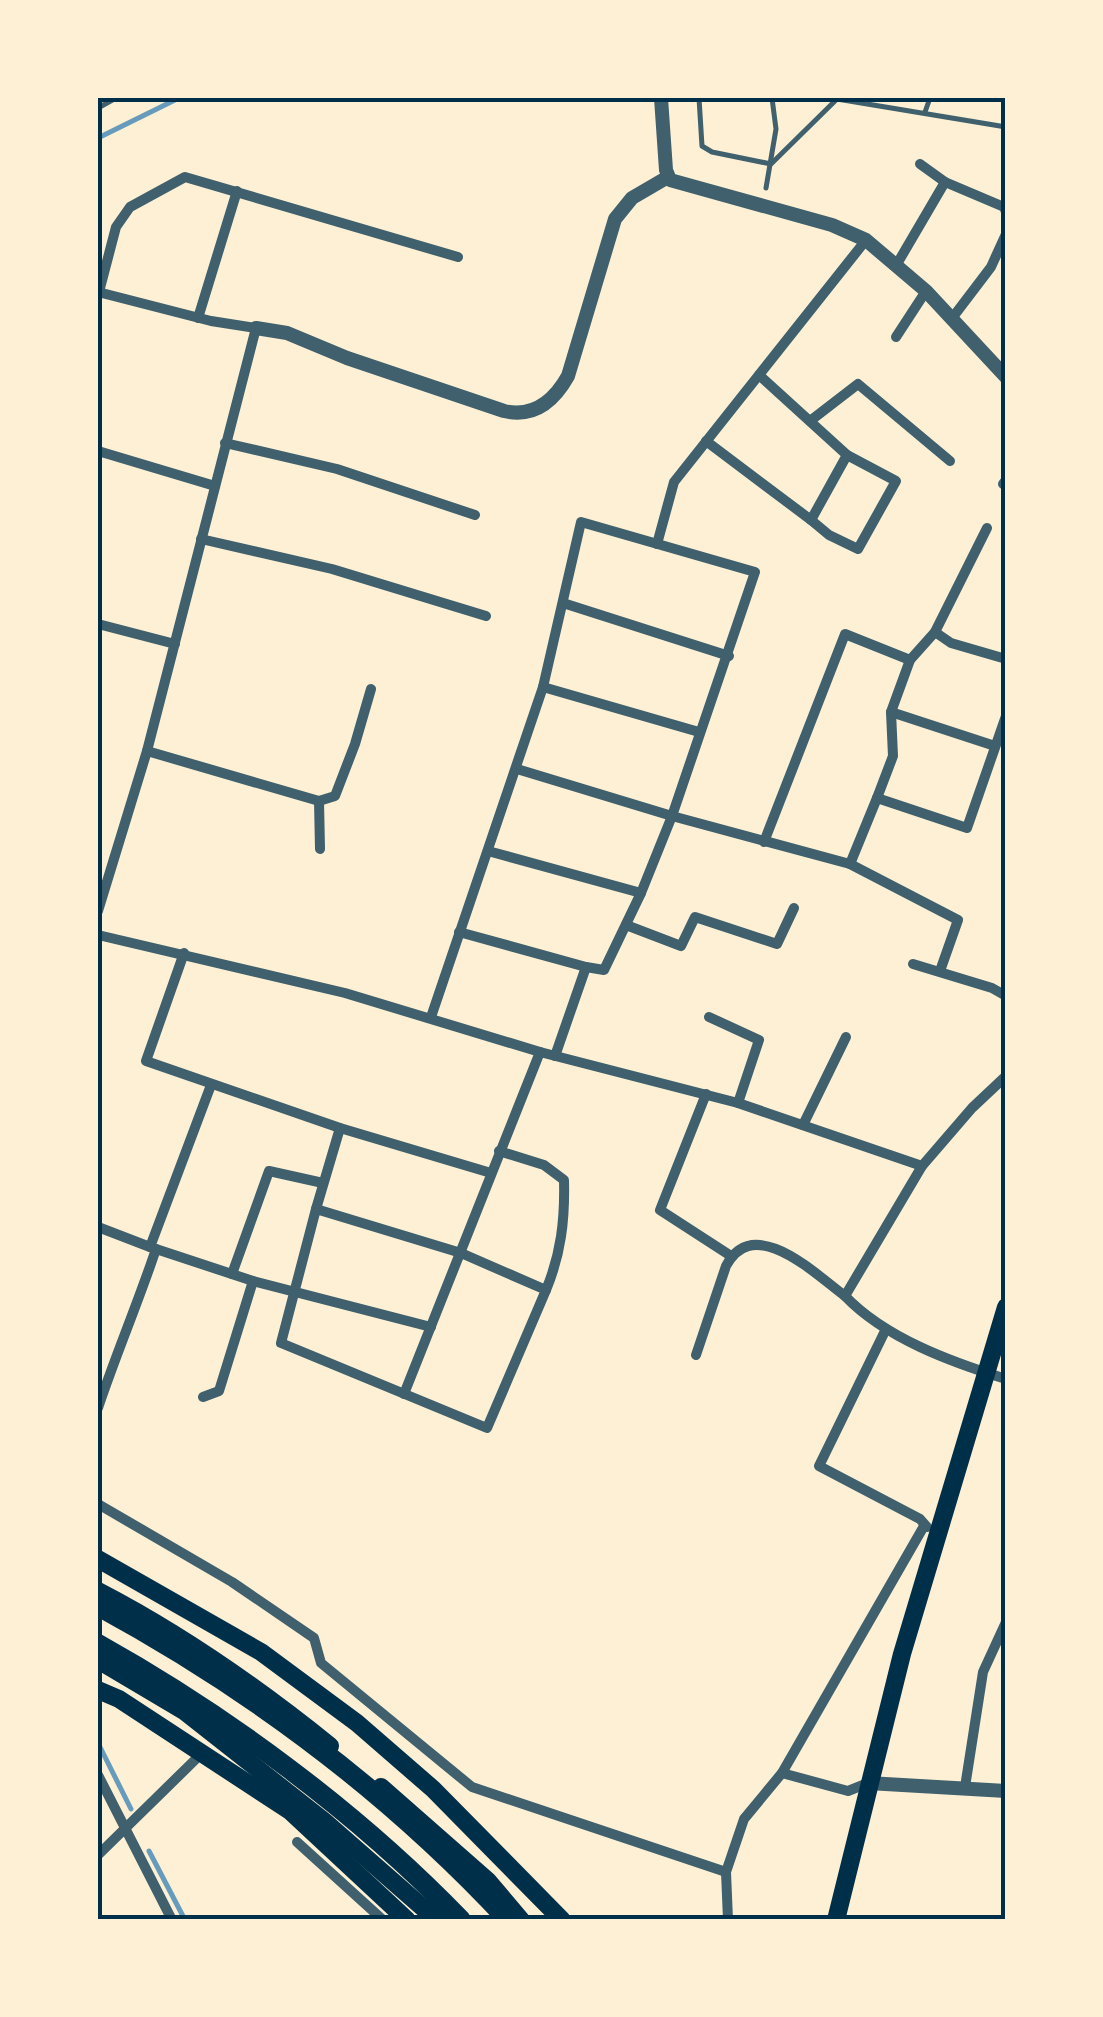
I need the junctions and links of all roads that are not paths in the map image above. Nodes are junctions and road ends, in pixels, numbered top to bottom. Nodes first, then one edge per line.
1 (116, 98) edge
2 (662, 98) edge
3 (698, 98) edge
4 (772, 98) edge
5 (837, 98) edge
6 (930, 98) edge
7 (98, 108) edge
8 (925, 112) junction
9 (1006, 127) edge
10 (770, 164) junction
11 (920, 164) dead end
12 (668, 177) junction
13 (945, 182) junction
14 (766, 188) dead end
15 (237, 191) junction
16 (1006, 212) edge
17 (1006, 234) edge
18 (866, 240) junction
19 (458, 257) dead end
20 (897, 264) junction
21 (926, 291) junction
22 (98, 292) edge
23 (953, 317) junction
24 (198, 318) junction
25 (256, 328) junction
26 (896, 336) dead end
27 (758, 375) junction
28 (1006, 378) edge
29 (810, 421) junction
30 (706, 442) junction
31 (225, 443) junction
32 (98, 452) edge
33 (847, 455) junction
34 (950, 461) dead end
35 (215, 486) junction
36 (475, 515) dead end
37 (811, 520) junction
38 (987, 528) dead end
39 (201, 539) junction
40 (656, 544) junction
41 (563, 603) junction
42 (486, 616) dead end
43 (98, 624) edge
44 (935, 632) junction
45 (175, 644) junction
46 (729, 656) junction
47 (1006, 659) edge
48 (910, 660) junction
49 (543, 687) junction
50 (371, 690) dead end
51 (891, 712) junction
52 (1006, 716) edge
53 (699, 732) junction
54 (995, 746) junction
55 (147, 751) junction
56 (517, 769) junction
57 (877, 798) junction
58 (320, 801) junction
59 (672, 816) junction
60 (764, 842) junction
61 (320, 849) dead end
62 (488, 851) junction
63 (850, 864) junction
64 (641, 893) junction
65 (794, 908) dead end
66 (98, 911) edge
67 (626, 925) junction
68 (459, 932) junction
69 (98, 935) edge
70 (184, 952) junction
71 (913, 964) dead end
72 (586, 967) junction
73 (940, 971) junction
74 (1006, 996) edge
75 (431, 1017) junction
76 (709, 1017) dead end
77 (846, 1037) dead end
78 (540, 1052) junction
79 (556, 1056) junction
80 (1006, 1076) edge
81 (212, 1085) junction
82 (706, 1094) junction
83 (738, 1103) junction
84 (803, 1125) junction
85 (340, 1128) junction
86 (499, 1150) junction
87 (922, 1166) junction
88 (491, 1173) junction
89 (324, 1183) junction
90 (316, 1210) junction
91 (98, 1227) edge
92 (153, 1248) junction
93 (461, 1253) junction
94 (731, 1256) junction
95 (232, 1274) junction
96 (253, 1281) junction
97 (293, 1290) junction
98 (546, 1290) junction
99 (845, 1296) junction
100 (1006, 1307) edge
101 (431, 1327) junction
102 (886, 1329) junction
103 (696, 1354) dead end
104 (986, 1374) junction
105 (1006, 1379) edge
106 (404, 1394) junction
107 (203, 1397) dead end
108 (98, 1408) edge
109 (98, 1504) edge
110 (931, 1528) junction
111 (98, 1558) edge
112 (98, 1592) edge
113 (98, 1606) edge
114 (1006, 1622) edge
115 (98, 1644) edge
116 (98, 1660) edge
117 (98, 1670) edge
118 (98, 1690) edge
119 (184, 1711) junction
120 (200, 1755) junction
121 (782, 1773) junction
122 (98, 1774) edge
123 (868, 1783) junction
124 (964, 1787) junction
125 (1006, 1791) edge
126 (125, 1828) junction
127 (297, 1842) dead end
128 (98, 1855) edge
129 (726, 1872) junction
130 (727, 1890) junction
131 (172, 1920) edge
132 (382, 1920) edge
133 (407, 1920) edge
134 (437, 1920) edge
135 (461, 1920) edge
136 (508, 1920) edge
137 (520, 1920) edge
138 (562, 1920) edge
139 (719, 1920) edge
140 (728, 1920) edge
141 (836, 1920) edge

1 - 7 lane
2 - 12 street
3 - 10 lane
4 - 10 lane
5 - 8 lane
5 - 10 lane
6 - 8 lane
8 - 9 lane
10 - 14 lane
11 - 13 street
12 - 18 street
12 - 25 street
13 - 16 street
13 - 20 street
15 - 19 street
15 - 22 street
15 - 24 street
17 - 23 street
18 - 20 street
18 - 27 street
20 - 21 street
21 - 23 street
21 - 26 street
22 - 24 street
23 - 28 street
24 - 25 street
25 - 31 street
27 - 29 street
27 - 30 street
29 - 33 street
29 - 34 street
30 - 37 street
30 - 40 street
31 - 35 street
31 - 36 street
32 - 35 street
33 - 37 street
33 - 37 street
35 - 39 street
38 - 44 street
39 - 42 street
39 - 45 street
40 - 41 street
40 - 46 street
41 - 46 street
41 - 49 street
43 - 45 street
44 - 47 street
44 - 48 street
45 - 55 street
46 - 53 street
48 - 51 street
48 - 60 street
49 - 53 street
49 - 56 street
50 - 58 street
51 - 54 street
51 - 57 street
52 - 54 street
53 - 59 street
54 - 57 street
55 - 58 street
55 - 66 street
56 - 59 street
56 - 62 street
57 - 63 street
58 - 61 street
59 - 60 street
59 - 64 street
60 - 63 street
62 - 64 street
62 - 68 street
63 - 73 street
64 - 67 street
65 - 67 street
67 - 72 street
68 - 72 street
68 - 75 street
69 - 70 street
70 - 75 street
70 - 81 street
71 - 73 street
72 - 79 street
73 - 74 street
75 - 78 street
76 - 83 street
77 - 84 street
78 - 79 street
78 - 86 street
79 - 82 street
80 - 87 street
81 - 85 street
81 - 92 street
82 - 83 street
82 - 94 street
83 - 84 street
84 - 87 street
85 - 88 street
85 - 89 street
86 - 88 street
86 - 98 street
87 - 99 street
88 - 93 street
89 - 90 street
89 - 95 street
90 - 93 street
90 - 97 street
91 - 92 street
92 - 95 street
92 - 108 street
93 - 98 street
93 - 101 street
94 - 99 street
94 - 103 street
95 - 96 street
96 - 97 street
96 - 107 street
97 - 101 street
97 - 106 street
98 - 106 street
99 - 102 street
100 - 104 main road
101 - 106 street
102 - 104 street
102 - 110 street
104 - 105 street
104 - 110 main road
109 - 129 street
110 - 121 street
110 - 123 main road
111 - 138 main road
112 - 137 main road
113 - 136 highway
114 - 124 street
115 - 135 highway
116 - 119 main road
117 - 119 main road
118 - 120 main road
119 - 134 main road
120 - 126 street
120 - 133 main road
121 - 123 street
121 - 129 street
122 - 126 street
123 - 124 street
123 - 141 main road
124 - 125 street
126 - 128 street
126 - 131 street
127 - 132 street
129 - 130 street
130 - 139 street
130 - 140 street

